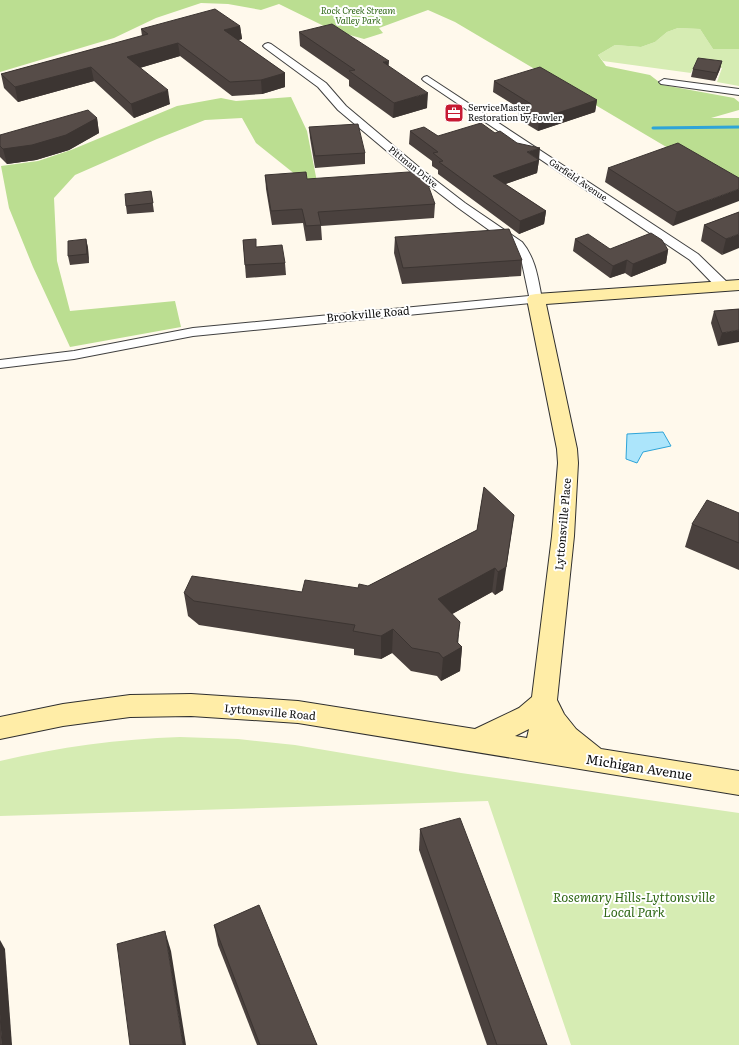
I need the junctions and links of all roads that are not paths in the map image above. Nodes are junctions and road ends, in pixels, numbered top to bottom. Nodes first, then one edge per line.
1 (268, 46) dead end
2 (427, 79) dead end
3 (664, 82) dead end
4 (739, 92) edge
5 (731, 286) edge
6 (581, 296) junction
7 (536, 299) junction
8 (542, 326) junction
9 (0, 364) edge
10 (545, 701) junction
11 (0, 728) edge
12 (476, 741) junction
13 (539, 751) junction
14 (595, 760) junction
15 (739, 783) edge

1 - 7 street, Pittman Drive
2 - 5 street, Garfield Avenue
3 - 4 street
5 - 6 street, Brookville Road
6 - 7 street, Brookville Road
6 - 8 street
7 - 8 street, Lyttonsville Place
7 - 9 street, Brookville Road
8 - 10 street, Lyttonsville Place
10 - 12 street
10 - 13 street, Lyttonsville Place
10 - 14 street
11 - 12 street, Lyttonsville Road
12 - 13 street, Lyttonsville Road
13 - 14 street, Michigan Avenue
14 - 15 street, Michigan Avenue

